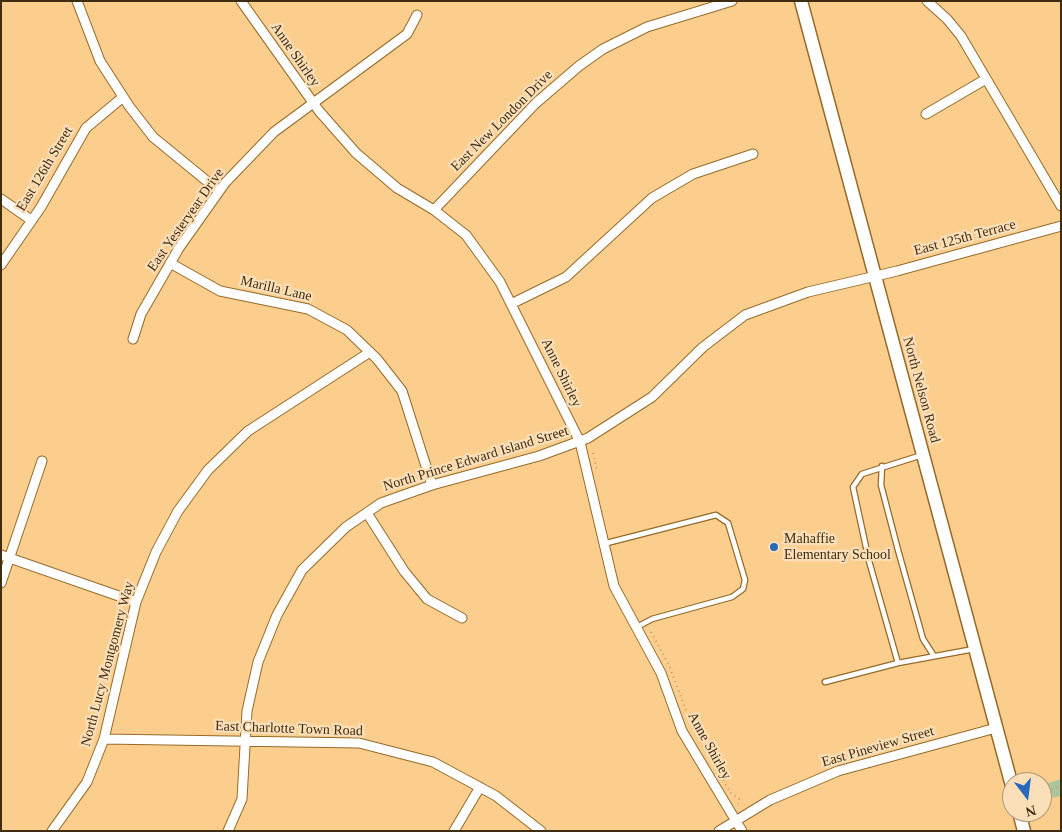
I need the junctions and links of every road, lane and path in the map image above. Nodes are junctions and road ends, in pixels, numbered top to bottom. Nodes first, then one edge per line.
1 (77, 1) edge
2 (241, 1) edge
3 (732, 1) edge
4 (801, 1) edge
5 (927, 1) edge
6 (417, 15) dead end
7 (986, 79) junction
8 (123, 97) junction
9 (313, 103) junction
10 (926, 114) dead end
11 (753, 154) dead end
12 (219, 191) junction
13 (1, 199) edge
14 (1061, 206) edge
15 (434, 210) junction
16 (31, 220) junction
17 (1061, 226) edge
18 (170, 263) junction
19 (1, 264) edge
20 (876, 276) junction
21 (511, 304) junction
22 (133, 339) dead end
23 (370, 352) junction
24 (584, 440) junction
25 (923, 455) junction
26 (42, 461) dead end
27 (882, 466) junction
28 (598, 476) dead end
29 (432, 485) junction
30 (367, 513) junction
31 (603, 544) junction
32 (6, 556) edge
33 (1, 582) edge
34 (136, 602) junction
35 (462, 618) dead end
36 (641, 625) junction
37 (975, 649) junction
38 (934, 656) junction
39 (898, 663) junction
40 (825, 682) dead end
41 (996, 728) junction
42 (104, 739) junction
43 (246, 741) junction
44 (707, 752) dead end
45 (717, 768) dead end
46 (1008, 772) edge
47 (480, 787) junction
48 (729, 809) junction
49 (736, 820) junction
50 (52, 831) edge
51 (228, 831) edge
52 (454, 831) edge
53 (541, 831) edge
54 (719, 831) edge
55 (742, 831) edge

1 - 8 street
2 - 9 street, Anne Shirley
3 - 15 street, East New London Drive
4 - 20 street, North Nelson Road
5 - 7 street
6 - 9 street, East Yesteryear Drive
7 - 10 street
7 - 14 street
8 - 12 street
8 - 16 street, East 126th Street
9 - 12 street, East Yesteryear Drive
9 - 15 street, Anne Shirley
11 - 21 street
12 - 18 street, East Yesteryear Drive
13 - 16 street
15 - 21 street, Anne Shirley
16 - 19 street, East 126th Street
17 - 20 street, East 125th Terrace
18 - 22 street, East Yesteryear Drive
18 - 23 street, Marilla Lane
20 - 24 street, North Prince Edward Island Street
20 - 25 street, North Nelson Road
21 - 24 street, Anne Shirley
23 - 29 street, Marilla Lane
23 - 34 street, North Lucy Montgomery Way
24 - 28 path
24 - 29 street, North Prince Edward Island Street
24 - 31 street, Anne Shirley
25 - 27 lane
25 - 37 street, North Nelson Road
26 - 32 street
27 - 38 lane
27 - 39 lane
29 - 30 street, North Prince Edward Island Street
30 - 35 street
30 - 43 street, North Prince Edward Island Street
31 - 36 street, Anne Shirley
31 - 36 lane
32 - 33 street
32 - 34 street
34 - 42 street, North Lucy Montgomery Way
36 - 44 path
36 - 48 street, Anne Shirley
37 - 38 lane
37 - 41 street, North Nelson Road
38 - 39 lane
39 - 40 lane
41 - 46 street, North Nelson Road
41 - 49 street, East Pineview Street
42 - 43 street, East Charlotte Town Road
42 - 50 street, North Lucy Montgomery Way
43 - 47 street, East Charlotte Town Road
43 - 51 street, North Prince Edward Island Street
45 - 48 path
47 - 52 street
47 - 53 street, East Charlotte Town Road
48 - 49 street, Anne Shirley
49 - 54 street, East Pineview Street
49 - 55 street, Anne Shirley

